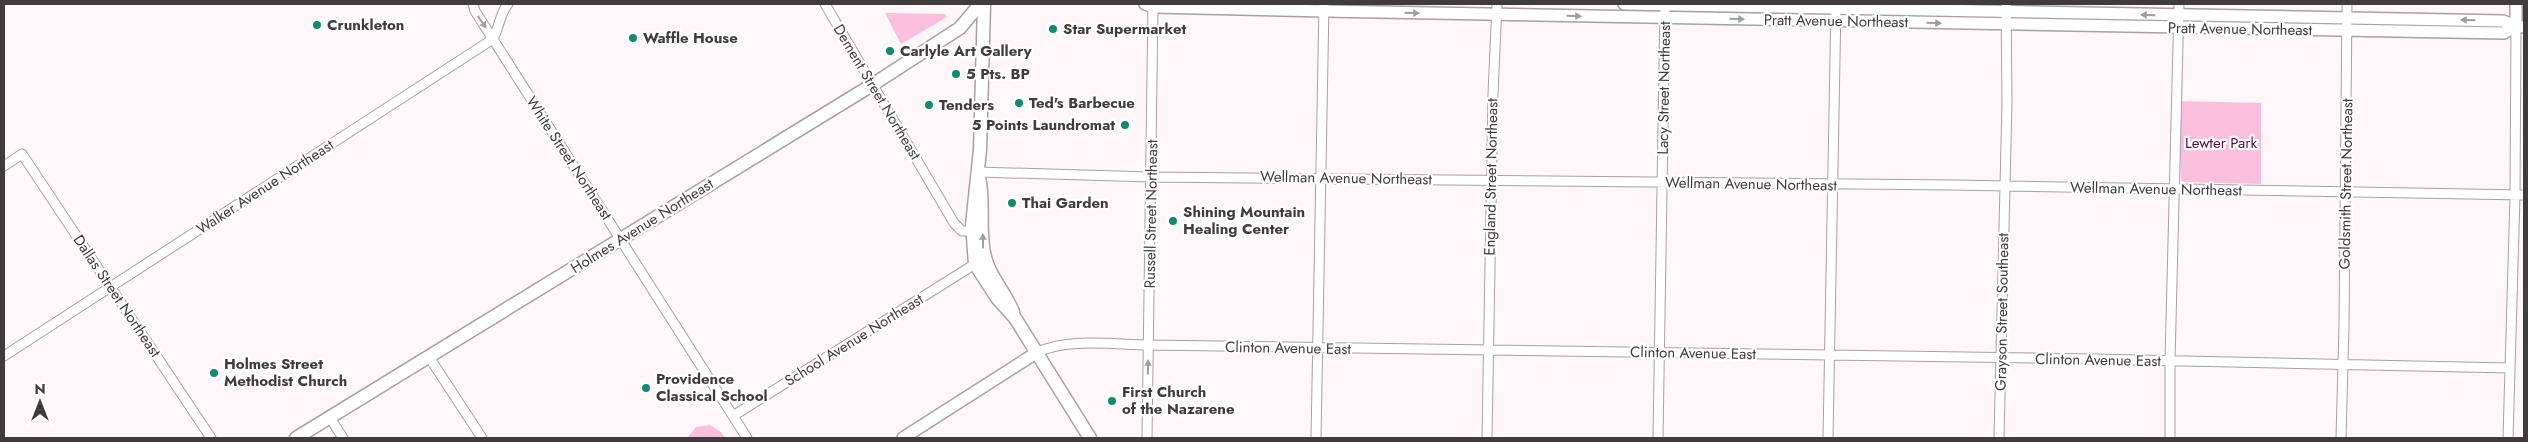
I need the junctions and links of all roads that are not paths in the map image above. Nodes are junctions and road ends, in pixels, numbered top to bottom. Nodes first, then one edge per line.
1 (473, 4) edge
2 (508, 4) edge
3 (825, 4) edge
4 (980, 4) edge
5 (984, 4) edge
6 (1624, 4) edge
7 (1665, 4) edge
8 (2347, 4) edge
9 (2516, 4) edge
10 (1150, 5) edge
11 (1836, 5) edge
12 (1324, 8) edge
13 (2006, 8) edge
14 (1497, 9) edge
15 (2179, 10) edge
16 (1665, 17) junction
17 (2346, 18) junction
18 (1835, 21) junction
19 (2006, 24) junction
20 (2520, 27) edge
21 (2178, 28) junction
22 (2346, 30) junction
23 (493, 39) junction
24 (872, 85) junction
25 (4, 166) edge
26 (978, 172) junction
27 (1151, 177) junction
28 (1320, 178) junction
29 (1492, 181) junction
30 (1663, 183) junction
31 (1833, 185) junction
32 (2005, 186) junction
33 (2174, 189) junction
34 (2346, 192) junction
35 (2520, 196) edge
36 (972, 232) junction
37 (622, 239) junction
38 (975, 264) junction
39 (112, 287) junction
40 (1014, 318) junction
41 (1149, 345) junction
42 (1319, 348) junction
43 (1489, 350) junction
44 (1036, 353) junction
45 (1659, 353) junction
46 (4, 356) edge
47 (1829, 356) junction
48 (430, 357) junction
49 (2000, 358) junction
50 (2170, 361) junction
51 (2342, 365) junction
52 (2510, 368) junction
53 (733, 416) junction
54 (330, 418) junction
55 (211, 438) edge
56 (296, 438) edge
57 (343, 438) edge
58 (482, 438) edge
59 (747, 438) edge
60 (903, 438) edge
61 (1090, 438) edge
62 (1147, 438) edge
63 (1316, 438) edge
64 (1487, 438) edge
65 (1658, 438) edge
66 (1828, 438) edge
67 (1999, 438) edge
68 (2170, 438) edge
69 (2341, 438) edge
70 (2508, 438) edge

1 -> 23 street, White Street Northeast
2 - 23 street
3 - 24 street, Dement Street Northeast
4 - 24 main road, Holmes Avenue Northeast
5 - 26 main road
6 - 7 street, Pratt Avenue Northeast
7 - 11 street, Pratt Avenue Northeast
7 - 16 street, Lacy Street Northeast
8 - 17 street, Goldsmith Street Northeast
9 - 20 street
10 - 12 street, Pratt Avenue Northeast
10 - 27 street, Russell Street Northeast
11 - 13 street, Pratt Avenue Northeast
11 - 18 street
12 -> 14 street, Pratt Avenue Northeast
12 - 28 street
15 -> 13 street, Pratt Avenue Northeast
13 - 19 street, Grayson Street Southeast
14 -> 16 street, Pratt Avenue Northeast
14 - 29 street, England Street Northeast
15 - 17 street, Pratt Avenue Northeast
15 - 21 street
16 -> 18 street, Pratt Avenue Northeast
16 - 30 street, Lacy Street Northeast
20 -> 17 street, Pratt Avenue Northeast
17 - 22 street, Goldsmith Street Northeast
18 -> 19 street, Pratt Avenue Northeast
18 - 31 street
19 - 21 street, Pratt Avenue Northeast
19 - 32 street, Grayson Street Southeast
20 - 22 street, Pratt Avenue Northeast
20 - 35 street
21 - 22 street, Pratt Avenue Northeast
21 - 33 street
22 - 34 street, Goldsmith Street Northeast
23 - 37 street, White Street Northeast
23 - 39 street, Walker Avenue Northeast
24 - 36 street, Dement Street Northeast
24 - 37 main road, Holmes Avenue Northeast
25 - 39 street, Dallas Street Northeast
26 - 27 street, Wellman Avenue Northeast
26 - 36 main road
40 -> 26 main road
27 - 28 street, Wellman Avenue Northeast
27 - 41 street, Russell Street Northeast
28 - 29 street, Wellman Avenue Northeast
28 - 42 street
29 - 30 street, Wellman Avenue Northeast
29 - 43 street, England Street Northeast
30 - 31 street, Wellman Avenue Northeast
30 - 45 street, Lacy Street Northeast
31 - 32 street, Wellman Avenue Northeast
31 - 47 street
32 - 33 street, Wellman Avenue Northeast
32 - 49 street, Grayson Street Southeast
33 - 34 street, Wellman Avenue Northeast
33 - 50 street
34 - 35 street, Wellman Avenue Northeast
34 - 51 street, Goldsmith Street Northeast
35 - 52 street
36 - 38 main road
37 - 48 main road, Holmes Avenue Northeast
37 - 53 street, White Street Northeast
38 - 40 main road
38 - 53 street, School Avenue Northeast
39 - 46 street, Walker Avenue Northeast
39 - 55 street, Dallas Street Northeast
40 - 44 main road
41 - 42 street, Clinton Avenue East
41 - 44 street, Clinton Avenue East
62 -> 41 street, Russell Street Northeast
42 - 43 street, Clinton Avenue East
42 - 63 street
43 - 45 street, Clinton Avenue East
43 - 64 street, England Street Northeast
44 - 60 street, Clinton Avenue East
44 - 61 main road
45 - 47 street, Clinton Avenue East
45 - 65 street, Lacy Street Northeast
47 - 49 street, Clinton Avenue East
47 - 66 street
48 - 54 main road, Holmes Avenue Northeast
48 - 58 street
49 - 50 street, Clinton Avenue East
49 - 67 street, Grayson Street Southeast
50 - 51 street, Clinton Avenue East
50 - 68 street
51 - 52 street, Clinton Avenue East
51 - 69 street, Goldsmith Street Northeast
52 - 70 street
53 - 59 street, White Street Northeast
54 - 56 main road, Holmes Avenue Northeast
54 - 57 street

